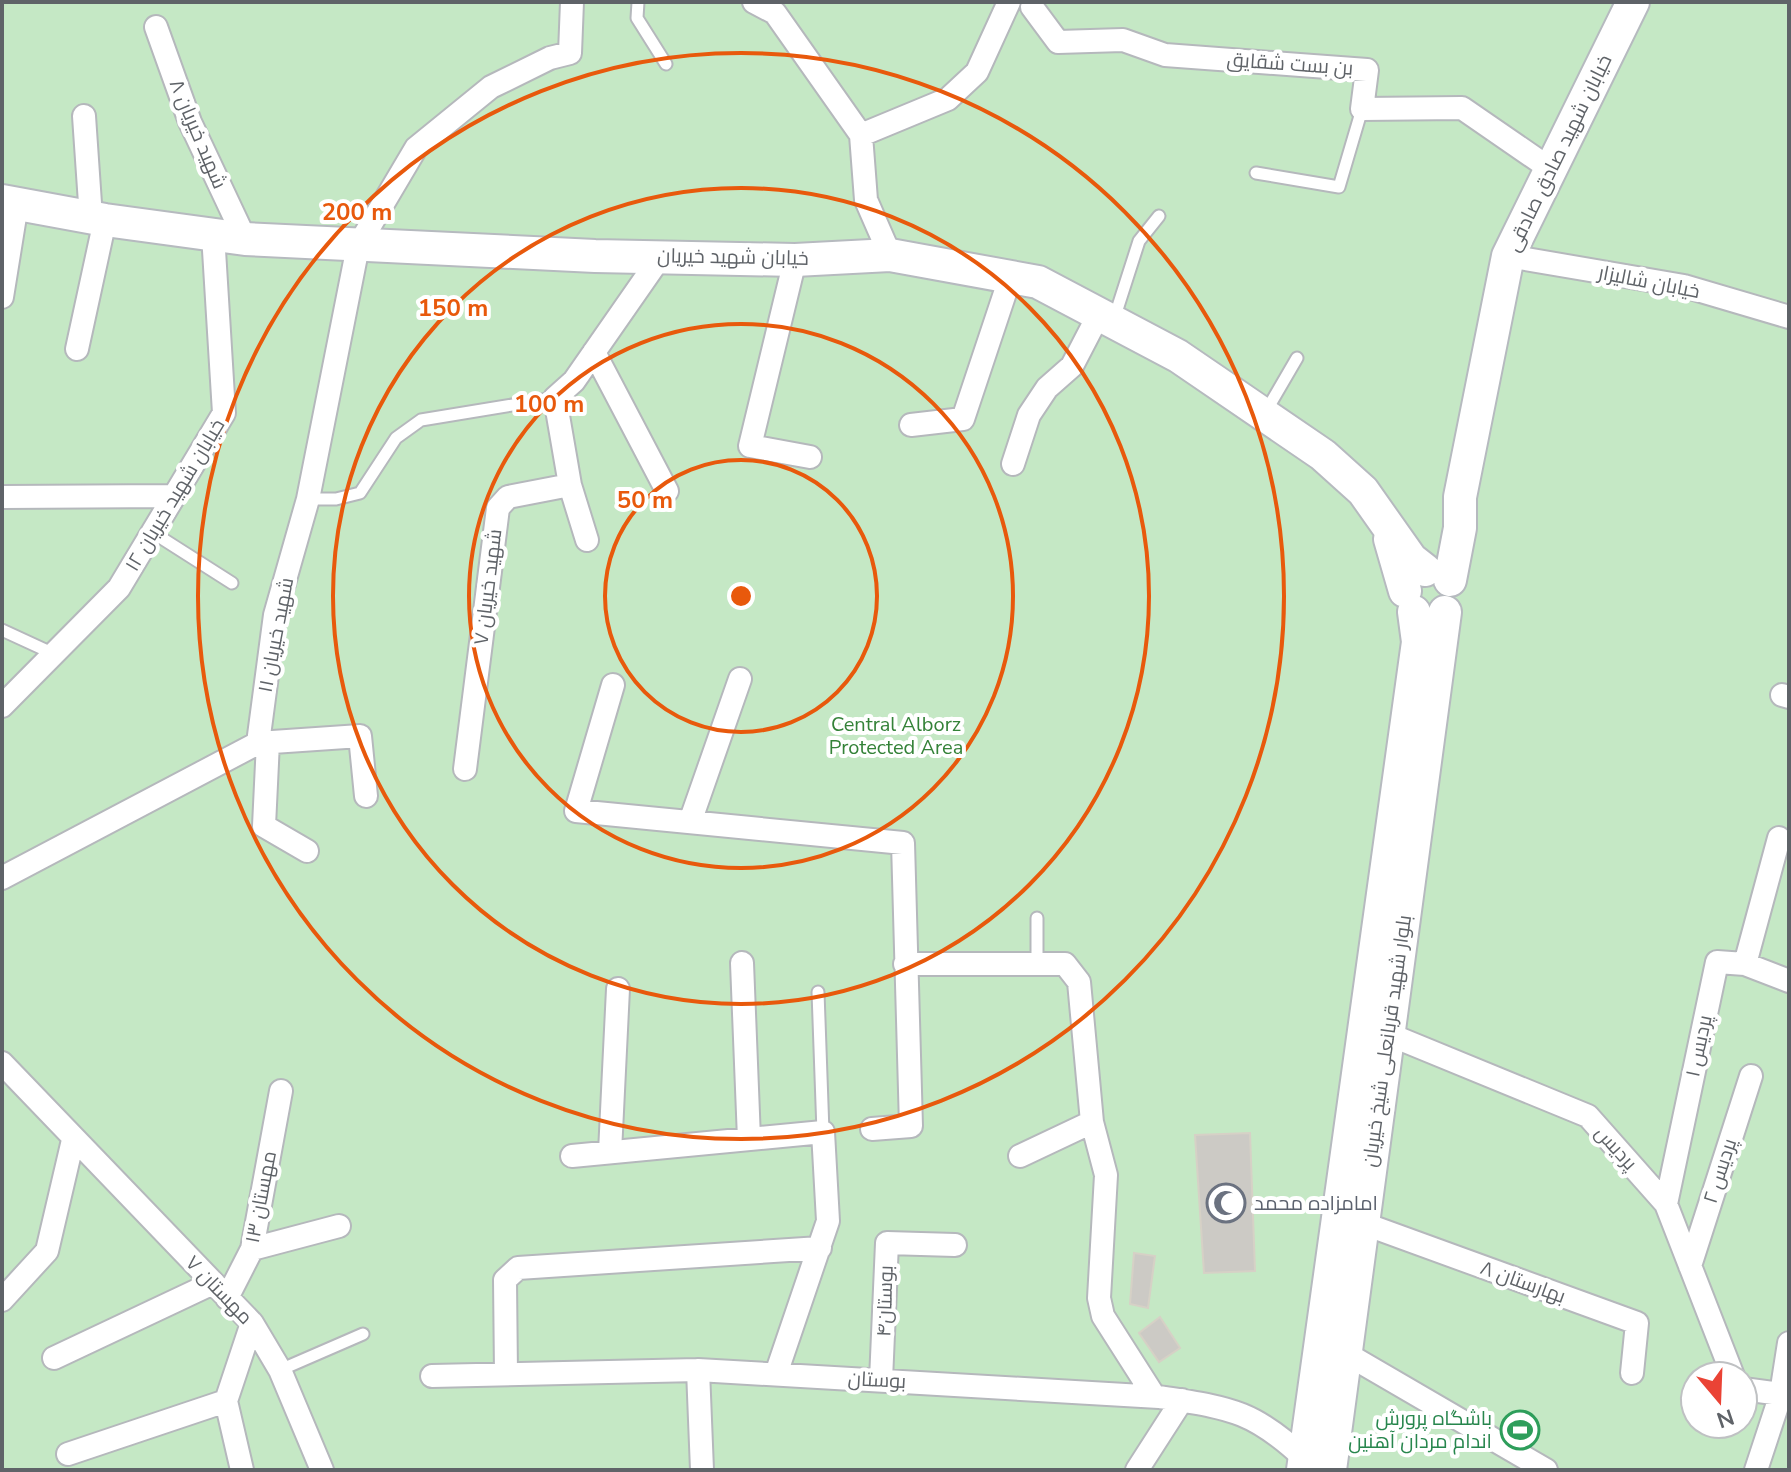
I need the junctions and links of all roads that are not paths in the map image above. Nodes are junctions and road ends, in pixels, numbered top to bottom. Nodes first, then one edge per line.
1 (572, 2) edge
2 (638, 2) edge
3 (754, 2) edge
4 (1009, 2) edge
5 (1633, 2) edge
6 (1032, 7) dead end
7 (156, 27) dead end
8 (666, 64) dead end
9 (1362, 109) junction
10 (84, 116) dead end
11 (861, 135) junction
12 (1552, 170) junction
13 (1256, 173) dead end
14 (9, 202) edge
15 (1159, 216) dead end
16 (98, 219) junction
17 (874, 223) junction
18 (213, 234) junction
19 (245, 239) junction
20 (358, 246) junction
21 (890, 255) junction
22 (661, 256) junction
23 (1508, 256) junction
24 (846, 257) junction
25 (795, 260) junction
26 (1011, 275) junction
27 (2, 297) edge
28 (1107, 316) junction
29 (1789, 317) edge
30 (77, 349) dead end
31 (594, 352) junction
32 (1297, 358) dead end
33 (555, 398) junction
34 (1264, 414) junction
35 (911, 425) dead end
36 (810, 457) dead end
37 (1013, 464) dead end
38 (570, 485) junction
39 (667, 491) dead end
40 (173, 496) junction
41 (2, 497) edge
42 (308, 499) junction
43 (152, 532) junction
44 (587, 540) dead end
45 (232, 583) dead end
46 (1429, 589) junction
47 (2, 630) edge
48 (54, 654) junction
49 (740, 679) dead end
50 (613, 685) dead end
51 (2, 706) edge
52 (263, 743) junction
53 (1411, 768) junction
54 (465, 769) dead end
55 (366, 796) dead end
56 (690, 822) junction
57 (1779, 838) dead end
58 (307, 851) dead end
59 (2, 878) edge
60 (1037, 918) dead end
61 (742, 963) dead end
62 (905, 964) junction
63 (1037, 964) junction
64 (1745, 964) junction
65 (1789, 981) edge
66 (618, 989) dead end
67 (818, 992) dead end
68 (1388, 1034) junction
69 (2, 1063) edge
70 (1751, 1076) dead end
71 (281, 1091) dead end
72 (1092, 1122) junction
73 (872, 1129) dead end
74 (823, 1132) junction
75 (749, 1139) junction
76 (73, 1140) junction
77 (610, 1152) junction
78 (572, 1156) dead end
79 (1020, 1156) dead end
80 (1666, 1204) junction
81 (1350, 1221) junction
82 (339, 1226) dead end
83 (955, 1245) dead end
84 (820, 1248) junction
85 (252, 1249) junction
86 (1690, 1266) junction
87 (220, 1290) junction
88 (2, 1300) edge
89 (252, 1323) junction
90 (363, 1334) dead end
91 (1789, 1343) edge
92 (1345, 1353) junction
93 (54, 1358) dead end
94 (1727, 1360) edge
95 (280, 1370) junction
96 (698, 1370) junction
97 (1632, 1373) dead end
98 (506, 1374) junction
99 (776, 1374) junction
100 (432, 1376) dead end
101 (881, 1380) junction
102 (1759, 1391) edge
103 (1785, 1393) edge
104 (1154, 1396) junction
105 (1182, 1400) junction
106 (226, 1401) junction
107 (68, 1454) dead end
108 (1313, 1466) edge
109 (242, 1470) edge
110 (322, 1470) edge
111 (702, 1470) edge
112 (1137, 1470) edge
113 (1546, 1470) edge
114 (1756, 1470) edge

1 - 20 street, شهید خیریان ۱۱
2 - 8 lane
3 - 11 street
4 - 11 street
5 - 12 street, خیابان شهید صادق صادقی
6 - 9 street, بن بست شقایق
7 - 19 street, شهید خیریان ۸
9 - 12 street
9 - 13 lane
10 - 16 street
11 - 17 street
12 - 23 street, خیابان شهید صادق صادقی
14 - 16 street, خیابان شهید خیریان
14 - 27 street
15 - 28 lane
16 - 18 street, خیابان شهید خیریان
16 - 30 street
17 - 21 street
17 - 24 street
18 - 19 street, خیابان شهید خیریان
18 - 40 street, خیابان شهید خیریان ۱۲
19 - 20 street, خیابان شهید خیریان
20 - 22 street, خیابان شهید خیریان
20 - 42 street, شهید خیریان ۱۱
21 - 24 street, خیابان شهید خیریان
21 - 26 street, خیابان شهید خیریان
22 - 25 street, خیابان شهید خیریان
22 - 31 street
23 - 29 street, خیابان شالیزار
23 - 46 street, خیابان شهید صادق صادقی
24 - 25 street, خیابان شهید خیریان
25 - 36 street
26 - 28 street, خیابان شهید خیریان
26 - 35 street
28 - 34 street, خیابان شهید خیریان
28 - 37 street
31 - 33 street
31 - 39 street
32 - 34 lane
33 - 38 street
33 - 42 lane
34 - 46 street, خیابان شهید خیریان
38 - 44 street
38 - 54 street, شهید خیریان ۷
40 - 41 street
40 - 43 street, خیابان شهید خیریان ۱۲
42 - 52 street, شهید خیریان ۱۱
43 - 45 lane
43 - 48 street, خیابان شهید خیریان ۱۲
46 - 53 street, خیابان شهید صادق صادقی
47 - 48 lane
48 - 51 street, خیابان شهید خیریان ۱۲
49 - 56 street
50 - 56 street
52 - 55 street
52 - 58 street, شهید خیریان ۱۱
52 - 59 street
53 - 68 street, بلوار شهید قربانعلی شیخ خیریان
53 - 81 street
56 - 62 street
57 - 64 street
60 - 63 lane
61 - 75 street
62 - 63 street
62 - 73 street
63 - 72 street
64 - 65 street
64 - 80 street, پردیس ۱
66 - 77 street
67 - 74 lane
68 - 80 street, پردیس
68 - 81 street, بلوار شهید قربانعلی شیخ خیریان
69 - 76 street
70 - 86 street, پردیس ۲
71 - 85 street, مهستان ۱۳
72 - 79 street
72 - 104 street
74 - 75 street
74 - 84 street
75 - 77 street
76 - 87 street, مهستان ۷
76 - 88 street
77 - 78 street
80 - 86 street, پردیس
81 - 92 street, بلوار شهید قربانعلی شیخ خیریان
81 - 97 street, بهارستان ۸
81 - 108 street
82 - 85 street
83 - 101 street, بوستان۴
84 - 98 street
84 - 99 street
85 - 87 street, مهستان ۱۳
86 - 94 street, پردیس
87 - 89 street, مهستان ۷
87 - 93 street
89 - 95 street, مهستان ۷
89 - 106 street
90 - 95 lane
91 - 103 street
92 - 108 street, بلوار شهید قربانعلی شیخ خیریان
92 - 113 street
95 - 110 street, مهستان ۷
96 - 98 street, بوستان
96 - 99 street, بوستان
96 - 111 street
98 - 100 street, بوستان
99 - 101 street, بوستان
101 - 104 street, بوستان
102 - 103 street
103 - 114 street
104 - 105 street, بوستان
105 - 108 street, بوستان
105 - 112 street
106 - 107 street
106 - 109 street

